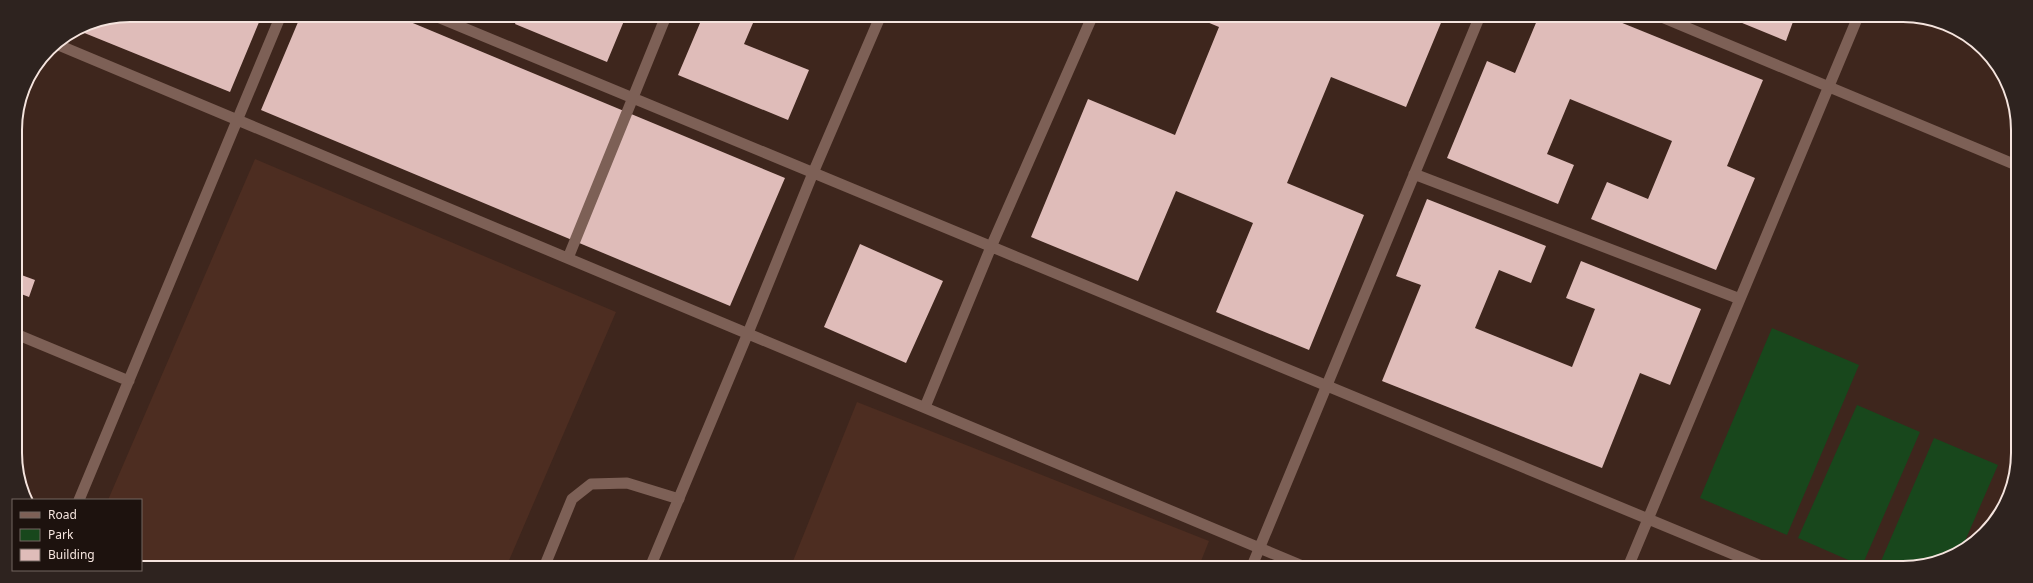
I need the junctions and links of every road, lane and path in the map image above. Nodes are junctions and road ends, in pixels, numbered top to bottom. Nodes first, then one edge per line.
1 (278, 22) edge
2 (449, 22) edge
3 (664, 22) edge
4 (878, 22) edge
5 (1090, 22) edge
6 (1477, 22) edge
7 (1674, 22) edge
8 (1857, 22) edge
9 (62, 47) edge
10 (1829, 87) junction
11 (633, 98) junction
12 (237, 120) junction
13 (2011, 163) edge
14 (813, 173) junction
15 (1414, 174) junction
16 (991, 247) junction
17 (568, 258) junction
18 (1740, 299) junction
19 (748, 333) junction
20 (22, 336) edge
21 (129, 381) junction
22 (1327, 386) junction
23 (925, 408) junction
24 (79, 499) edge
25 (679, 499) junction
26 (1648, 519) junction
27 (1260, 548) junction
28 (547, 561) edge
29 (653, 561) edge
30 (1254, 561) edge
31 (1291, 561) edge
32 (1630, 561) edge
33 (1747, 561) edge

1 - 12 street
2 - 11 street
3 - 11 street
4 - 14 street
5 - 16 street
6 - 15 street
7 - 10 street
8 - 10 street
9 - 12 street
10 - 13 street
10 - 18 street
11 - 14 street
11 - 17 street
12 - 17 street
12 - 21 street
14 - 16 street
14 - 19 street
15 - 18 street
15 - 22 street
16 - 22 street
16 - 23 street
17 - 19 street
18 - 26 street
19 - 23 street
19 - 25 street
20 - 21 street
21 - 24 street
22 - 26 street
22 - 27 street
23 - 27 street
25 - 28 street
25 - 29 street
26 - 32 street
26 - 33 street
27 - 30 street
27 - 31 street

